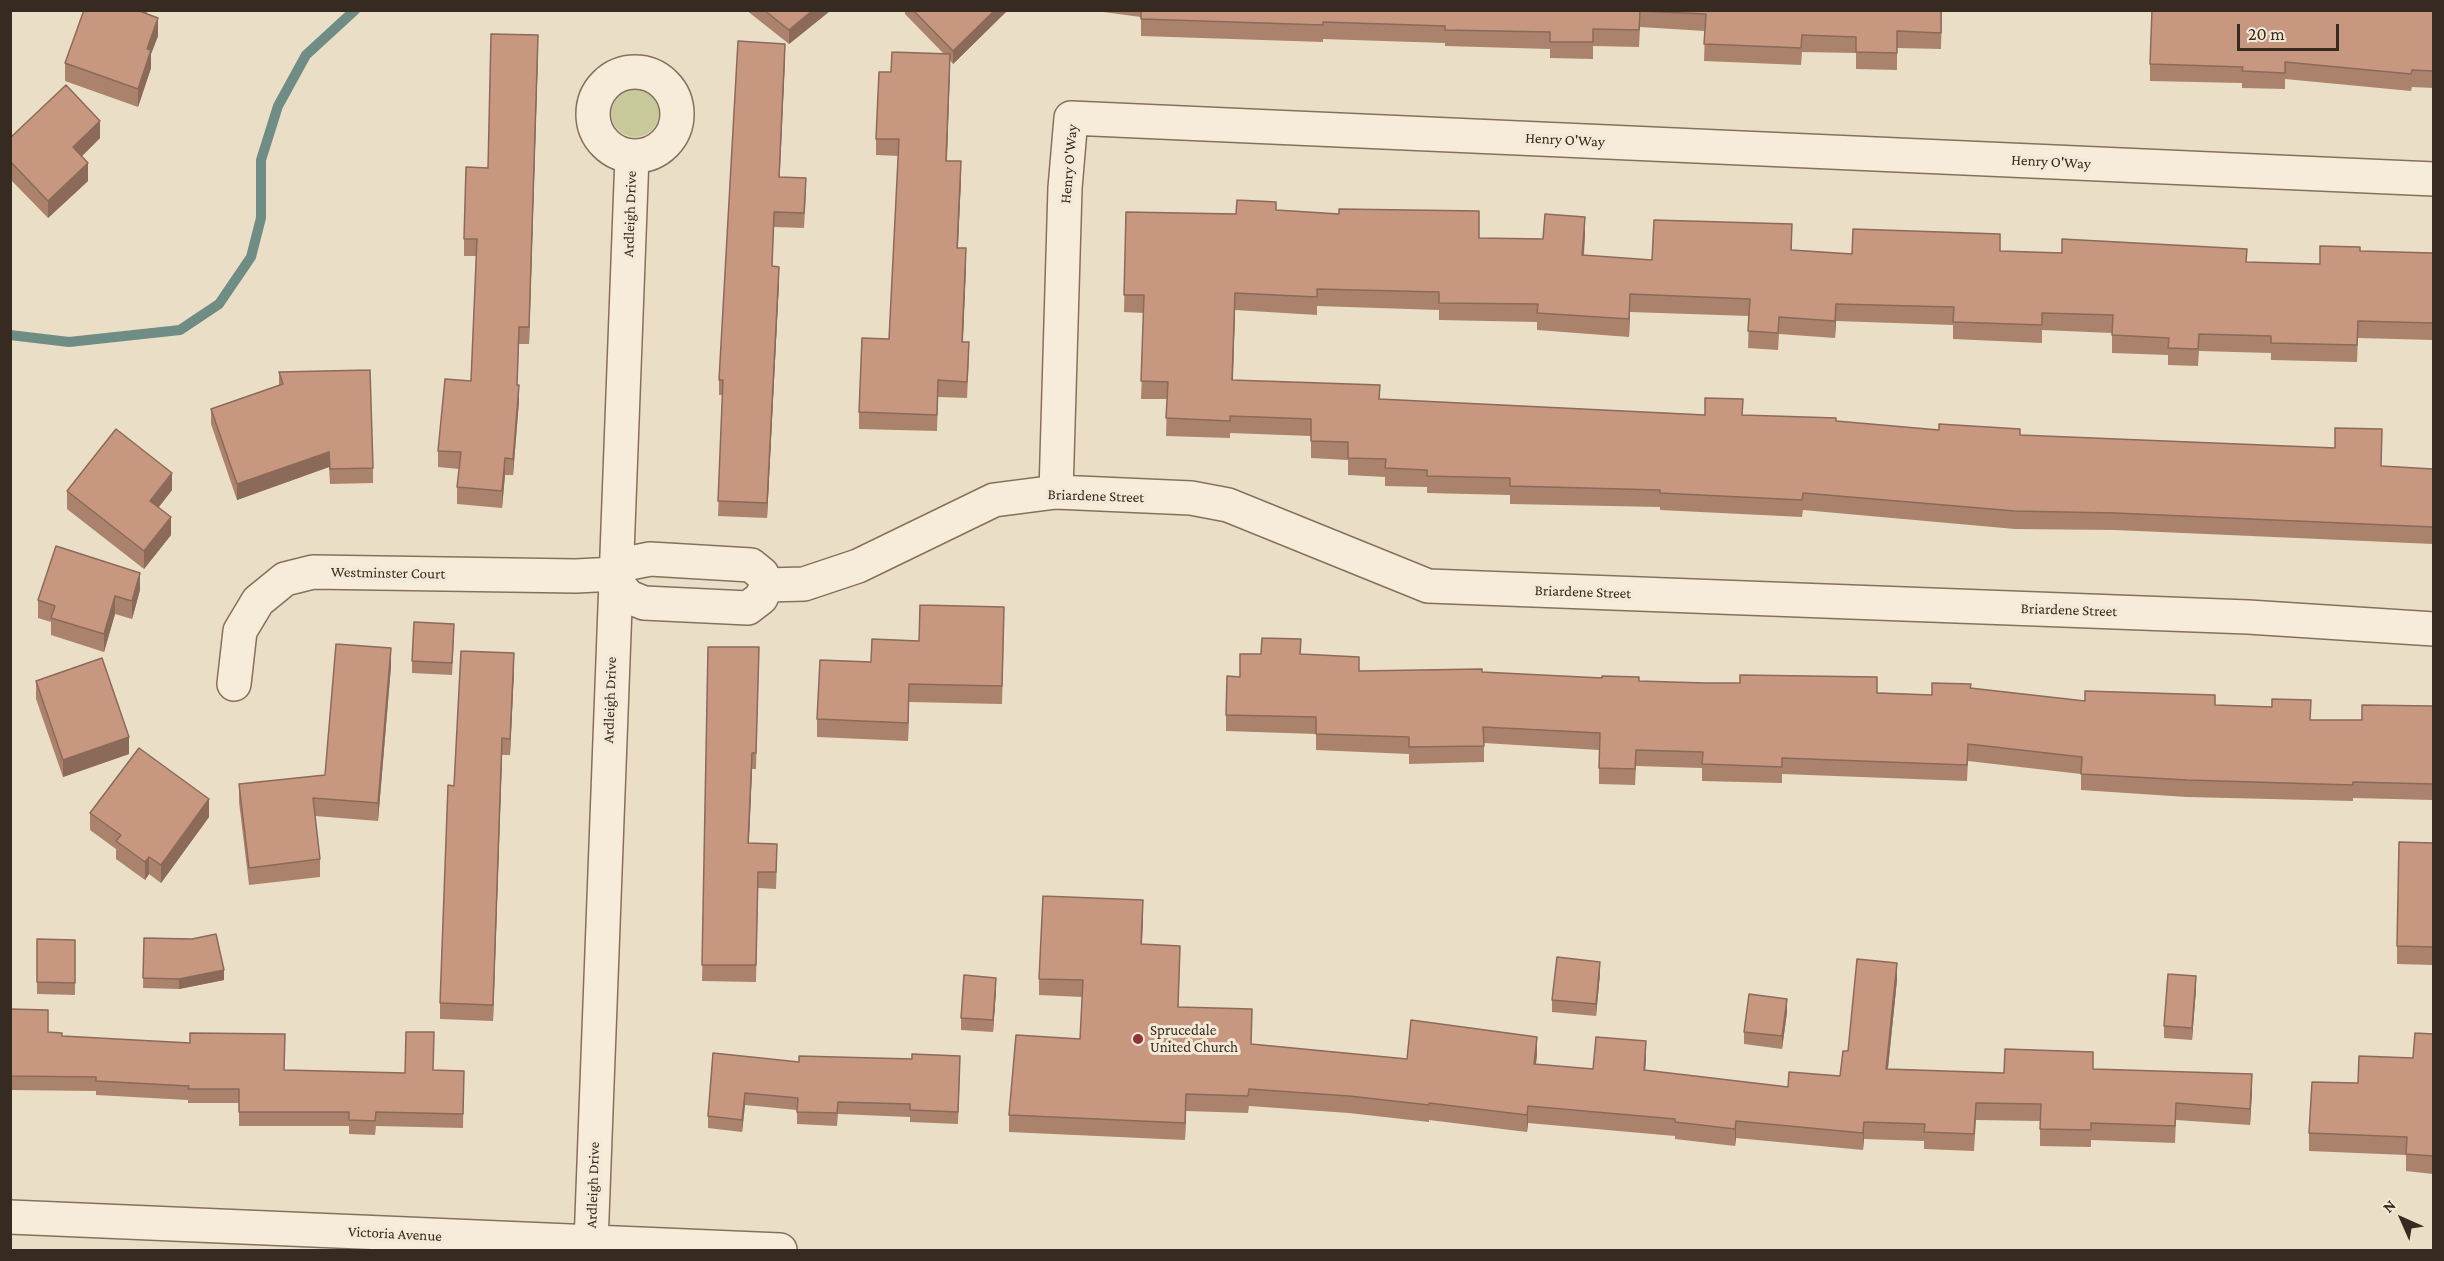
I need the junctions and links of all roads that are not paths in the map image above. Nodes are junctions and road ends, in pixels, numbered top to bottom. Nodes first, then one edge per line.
1 (632, 156) dead end
2 (2433, 179) edge
3 (1056, 492) junction
4 (615, 574) junction
5 (767, 585) junction
6 (2433, 629) edge
7 (234, 684) dead end
8 (10, 1217) edge
9 (591, 1243) junction
10 (780, 1251) edge

1 - 4 street, Ardleigh Drive
2 - 3 street, Henry O'Way
3 - 5 street, Briardene Street
3 - 6 street, Briardene Street
4 - 5 street
4 - 5 street
4 - 7 street, Westminster Court
4 - 9 street, Ardleigh Drive
8 - 9 street, Victoria Avenue
9 - 10 street, Victoria Avenue

